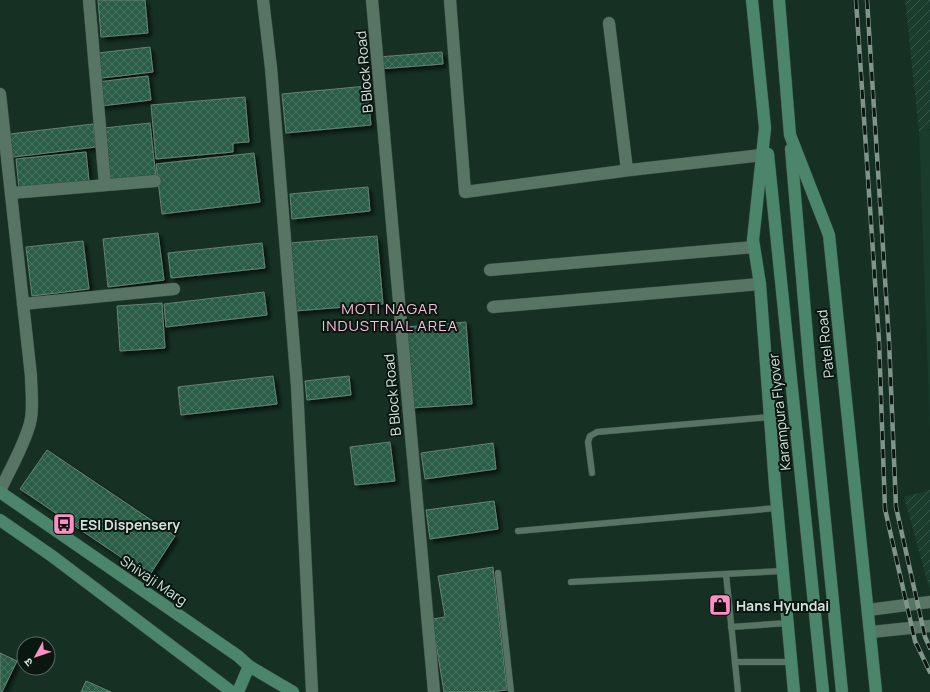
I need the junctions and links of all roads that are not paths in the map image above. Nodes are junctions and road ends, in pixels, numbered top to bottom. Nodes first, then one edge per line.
1 (89, 0) edge
2 (263, 0) edge
3 (372, 0) edge
4 (450, 0) edge
5 (752, 0) edge
6 (779, 0) edge
7 (609, 23) dead end
8 (0, 94) edge
9 (765, 128) junction
10 (790, 135) junction
11 (762, 155) junction
12 (627, 170) junction
13 (155, 181) dead end
14 (105, 185) junction
15 (11, 193) junction
16 (754, 247) junction
17 (490, 270) dead end
18 (760, 284) junction
19 (174, 289) dead end
20 (23, 304) junction
21 (493, 307) dead end
22 (770, 417) junction
23 (592, 474) dead end
24 (0, 492) edge
25 (777, 508) junction
26 (0, 520) edge
27 (518, 531) dead end
28 (783, 571) junction
29 (498, 573) dead end
30 (726, 574) junction
31 (571, 582) dead end
32 (930, 602) edge
33 (868, 610) junction
34 (788, 623) junction
35 (930, 626) edge
36 (731, 627) junction
37 (871, 632) junction
38 (735, 662) junction
39 (791, 662) junction
40 (249, 666) junction
41 (875, 672) junction
42 (232, 692) edge
43 (238, 692) edge
44 (293, 692) edge
45 (312, 692) edge
46 (434, 692) edge
47 (511, 692) edge
48 (738, 692) edge
49 (794, 692) edge
50 (823, 692) edge
51 (842, 692) edge
52 (876, 692) edge
53 (881, 692) edge

1 - 14 street
2 - 45 street
3 - 46 street, B Block Road
4 - 12 street
5 - 9 main road
6 - 10 main road, Patel Road
7 - 12 street
8 - 15 street
9 - 11 main road
9 - 50 main road, Karampura Flyover
10 - 33 main road, Patel Road
10 - 51 main road
11 - 12 street
11 - 16 main road
13 - 14 street
14 - 15 street
15 - 20 street
16 - 17 street
16 - 18 main road
18 - 21 street
18 - 22 main road
19 - 20 street
20 - 24 street
22 - 23 lane
22 - 25 main road
24 - 40 main road, Shivaji Marg
25 - 27 lane
25 - 28 main road
26 - 42 main road
28 - 30 lane
28 - 34 main road
29 - 47 lane
30 - 31 lane
30 - 36 lane
32 - 33 street
33 - 37 main road, Patel Road
34 - 36 lane
34 - 39 main road
35 - 37 street
36 - 38 lane
37 - 41 main road, Patel Road
38 - 39 lane
38 - 48 lane
39 - 49 main road
40 - 43 main road
40 - 44 main road, Shivaji Marg
41 - 52 main road, Patel Road
41 - 53 main road

